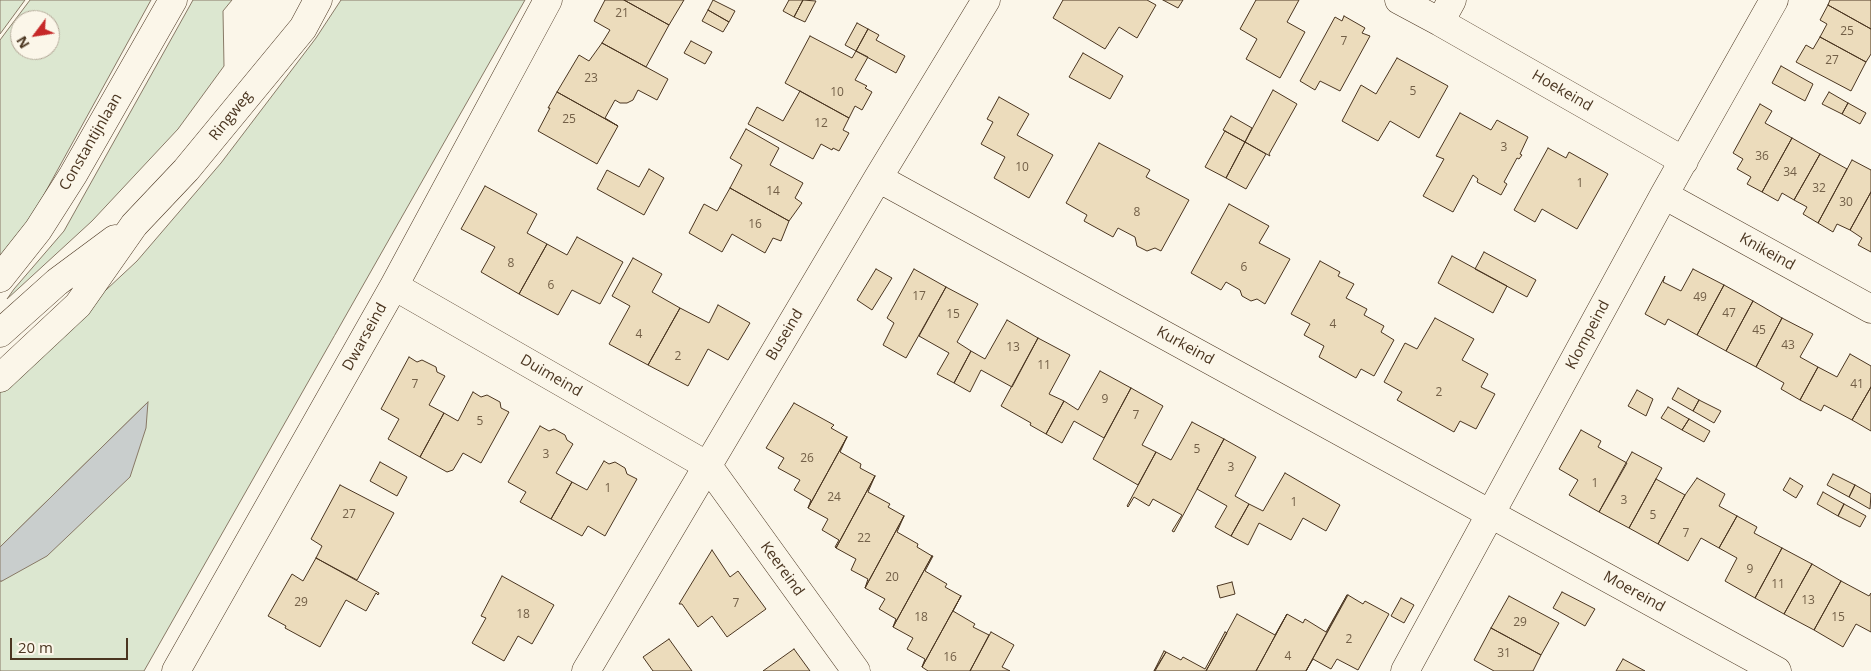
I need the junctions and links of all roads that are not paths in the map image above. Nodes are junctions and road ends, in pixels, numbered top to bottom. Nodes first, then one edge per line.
1 (173, 0) edge
2 (318, 0) edge
3 (548, 0) edge
4 (986, 0) edge
5 (1398, 0) edge
6 (1774, 0) edge
7 (1446, 11) edge
8 (1684, 161) junction
9 (878, 178) junction
10 (1664, 196) junction
11 (134, 225) junction
12 (0, 278) edge
13 (394, 286) junction
14 (1871, 309) edge
15 (0, 333) edge
16 (0, 378) edge
17 (708, 466) junction
18 (1491, 514) junction
19 (176, 671) edge
20 (586, 671) edge
21 (856, 671) edge
22 (1405, 671) edge
23 (1777, 671) edge

1 - 12 street, Constantijnlaan
2 - 11 street, Ringweg
3 - 13 street, Dwarseind
4 - 9 street, Buseind
5 - 7 street, Hoekeind
6 - 8 street, Klompeind
7 - 8 street, Hoekeind
8 - 10 street, Klompeind
9 - 17 street, Buseind
9 - 18 street, Kurkeind
10 - 14 street, Knikeind
10 - 18 street, Klompeind
11 - 15 street, Ringweg
11 - 16 street, Ringweg
13 - 17 street, Duimeind
13 - 19 street, Dwarseind
17 - 20 street, Buseind
17 - 21 street, Keereind
18 - 22 street, Klompeind
18 - 23 street, Moereind

